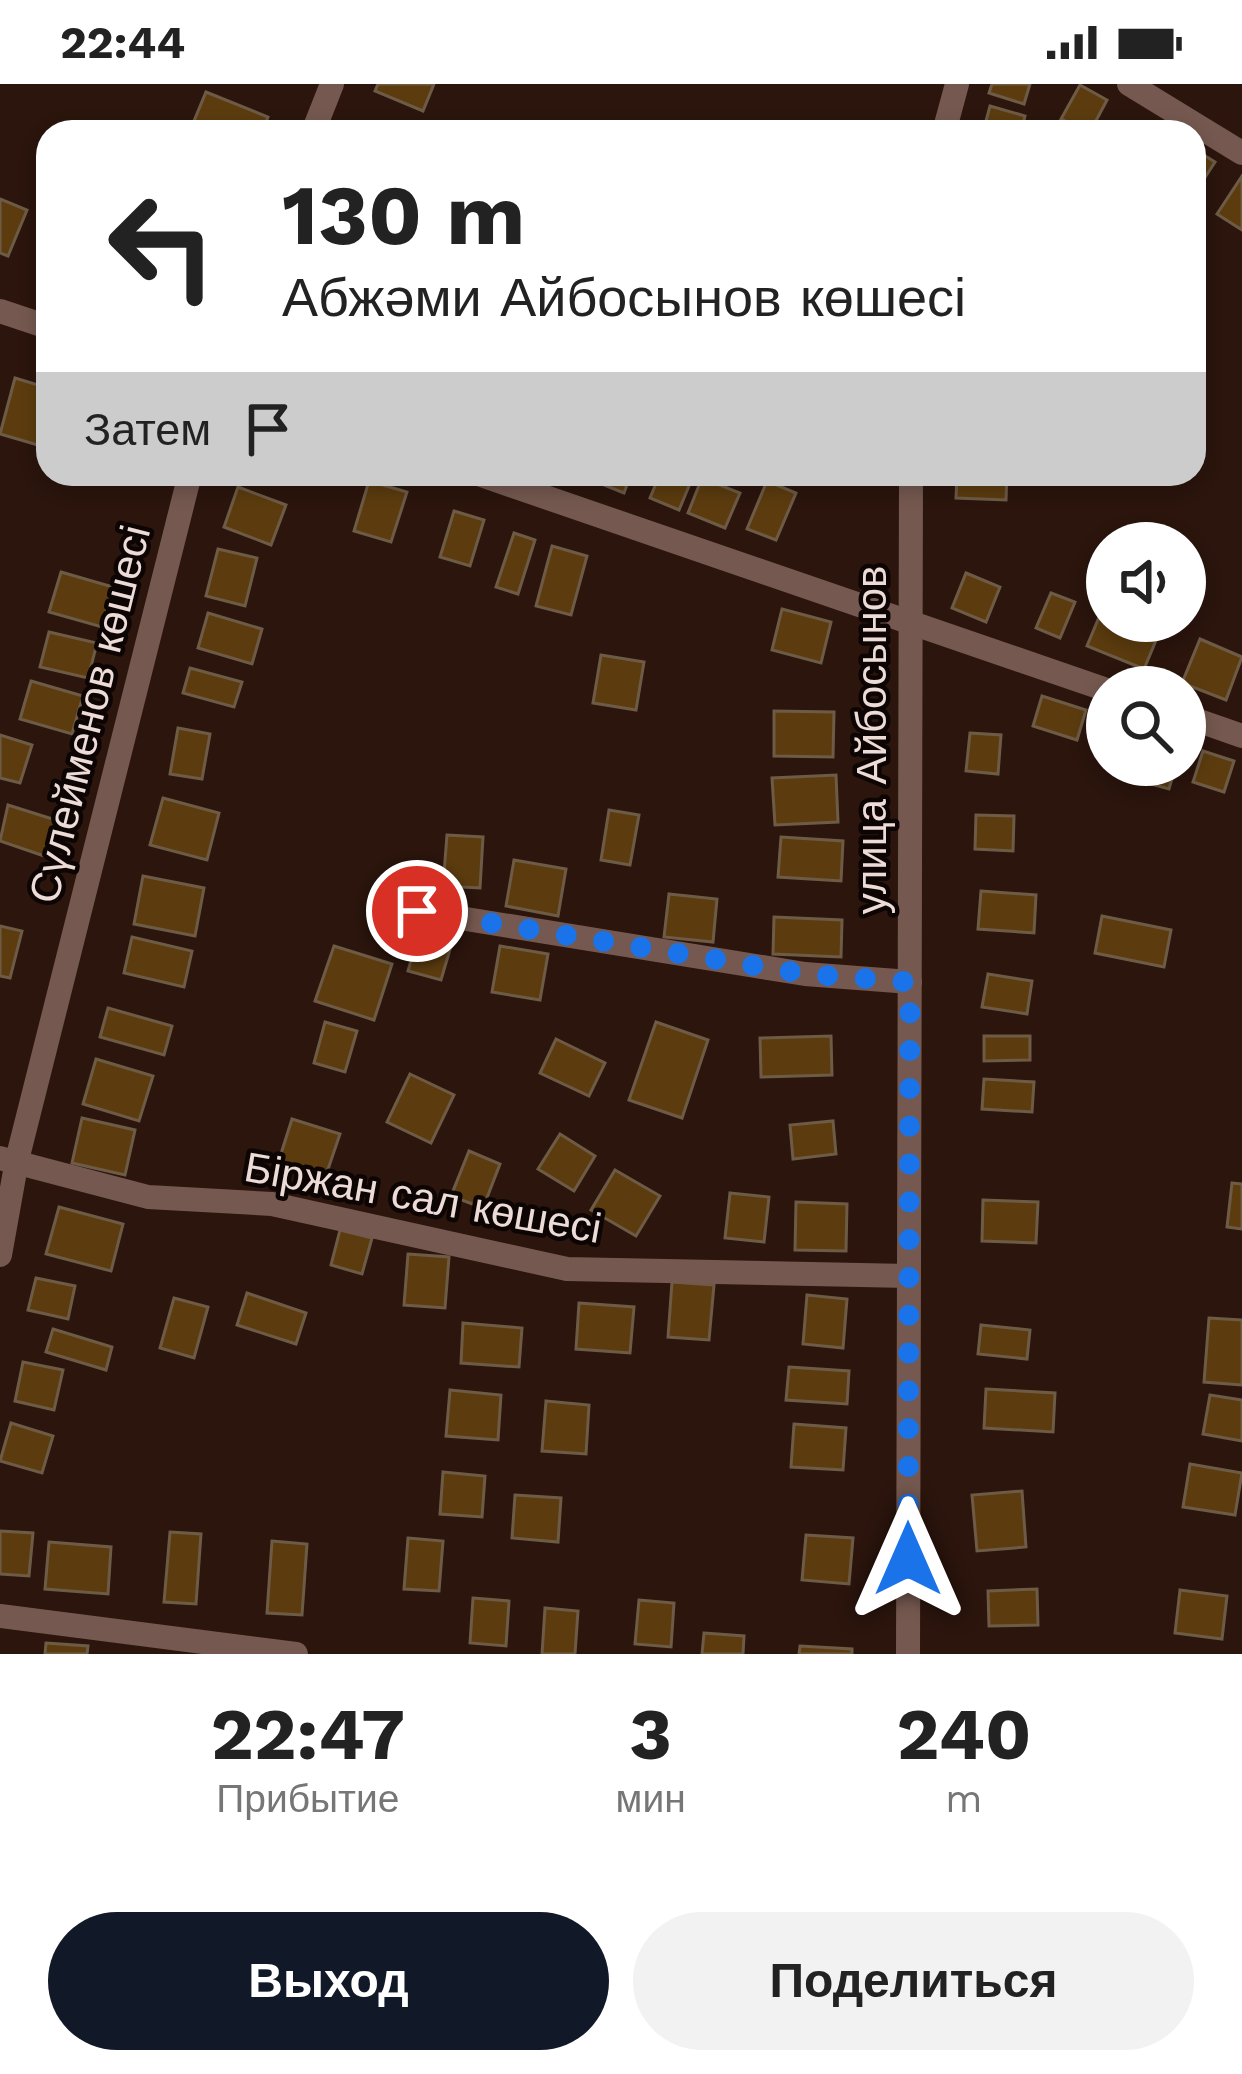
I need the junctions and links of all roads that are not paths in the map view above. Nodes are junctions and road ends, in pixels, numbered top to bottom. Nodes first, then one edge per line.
1 (332, 84) edge
2 (957, 84) edge
3 (1129, 84) edge
4 (318, 120) edge
5 (947, 120) edge
6 (1188, 120) edge
7 (1206, 131) edge
8 (1242, 153) edge
9 (0, 311) edge
10 (36, 323) edge
11 (187, 486) edge
12 (513, 486) edge
13 (911, 486) edge
14 (910, 622) junction
15 (1086, 682) edge
16 (1206, 723) edge
17 (1242, 736) edge
18 (417, 911) dead end
19 (910, 982) junction
20 (9, 1159) edge
21 (0, 1255) edge
22 (909, 1276) junction
23 (0, 1616) edge
24 (296, 1654) edge
25 (908, 1654) edge

1 - 4 street
2 - 5 street
3 - 6 street
7 - 8 street
9 - 10 street
11 - 20 street, Сүлейменов көшесі
12 - 14 street
13 - 14 street, улица Айбосынов
14 - 15 street
14 - 19 street, улица Айбосынов
16 - 17 street
18 - 19 street
19 - 22 street, улица Айбосынов
20 - 21 street, Сүлейменов көшесі
20 - 22 street, Біржан сал көшесі
22 - 25 street, улица Айбосынов
23 - 24 street

